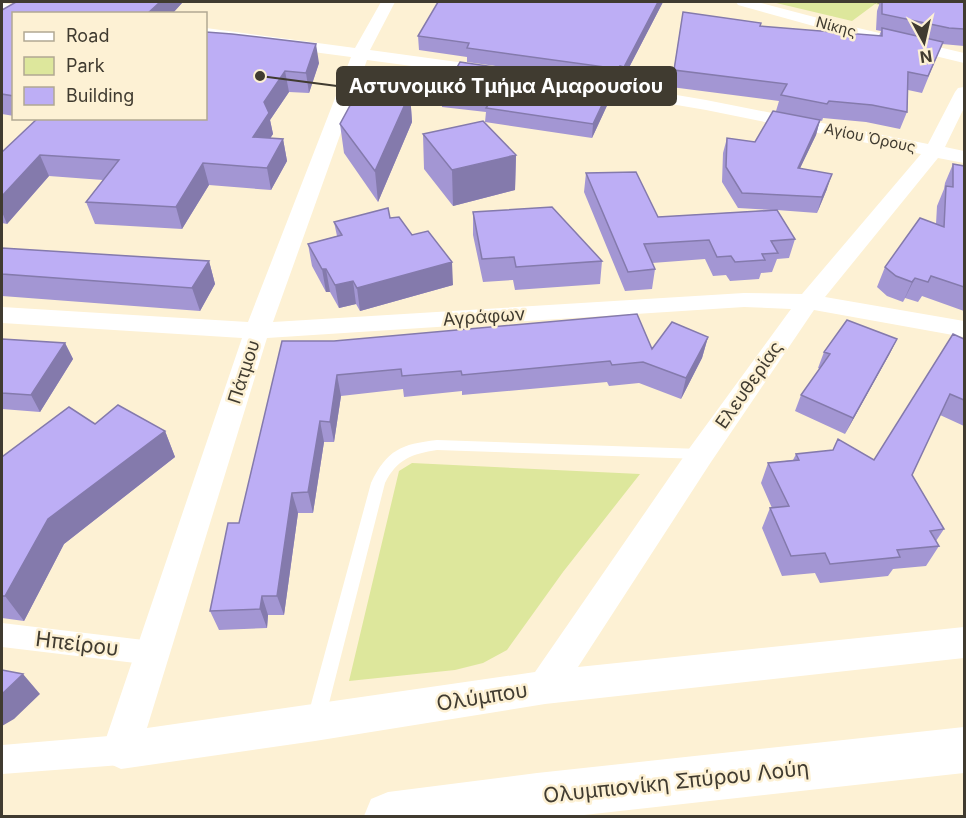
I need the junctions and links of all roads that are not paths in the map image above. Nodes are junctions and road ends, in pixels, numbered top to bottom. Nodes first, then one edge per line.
1 (388, 2) edge
2 (743, 2) edge
3 (2, 7) edge
4 (36, 12) edge
5 (207, 33) edge
6 (361, 53) junction
7 (964, 58) edge
8 (509, 74) edge
9 (555, 80) edge
10 (964, 92) edge
11 (933, 152) junction
12 (964, 157) edge
13 (808, 302) junction
14 (2, 315) edge
15 (964, 329) edge
16 (257, 332) junction
17 (701, 454) junction
18 (2, 635) edge
19 (964, 643) edge
20 (152, 653) junction
21 (545, 687) junction
22 (315, 723) junction
23 (121, 750) junction
24 (964, 750) edge
25 (2, 760) edge
26 (388, 816) edge

1 - 6 street, Πάτμου
2 - 7 street, Νίκης
3 - 4 street
5 - 6 street
6 - 8 street
6 - 16 street, Πάτμου
9 - 11 street, Αγίου Όρους
10 - 11 street, Ελευθερίας
11 - 12 street, Αγίου Όρους
11 - 13 street, Ελευθερίας
13 - 15 street, Αγράφων
13 - 16 street, Αγράφων
13 - 17 street, Ελευθερίας
14 - 16 street, Αγράφων
16 - 20 street, Πάτμου
17 - 21 street, Ελευθερίας
17 - 22 lane
18 - 20 street, Ηπείρου
19 - 21 street, Ολύμπου
20 - 23 street, Πάτμου
21 - 22 street, Ολύμπου
22 - 23 street, Ολύμπου
23 - 25 street, Ολύμπου
24 - 26 main road, Ολυμπιονίκη Σπύρου Λούη

